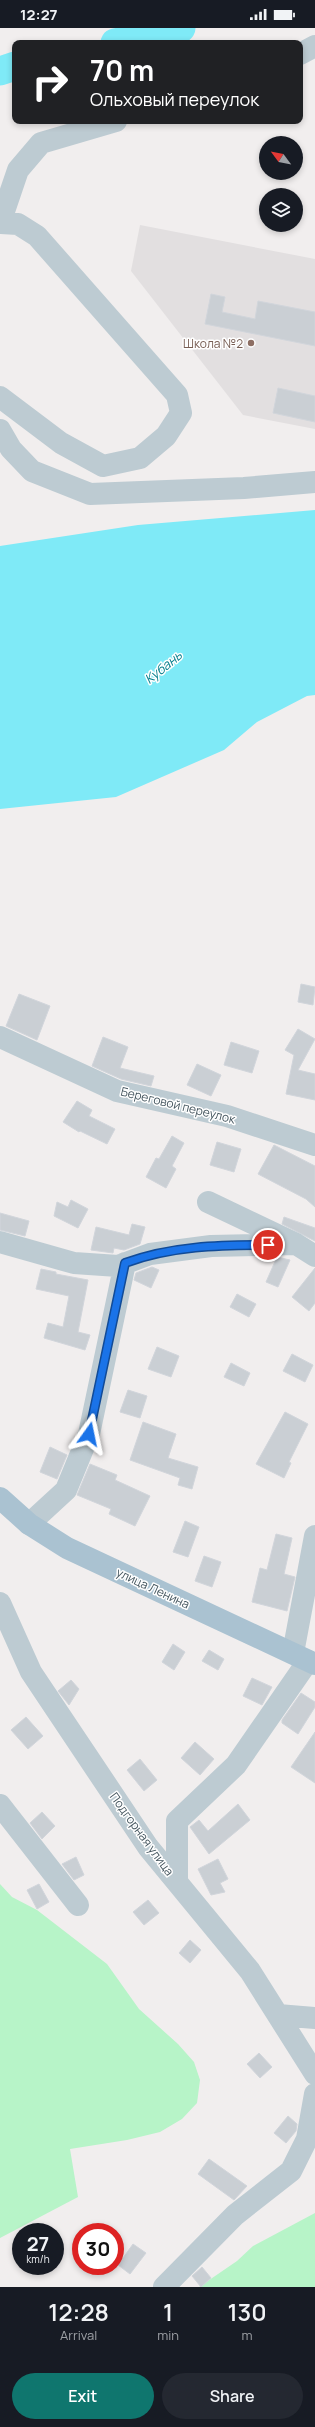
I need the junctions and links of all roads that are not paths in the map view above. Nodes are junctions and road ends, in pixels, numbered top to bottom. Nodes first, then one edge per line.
1 (315, 46) edge
2 (303, 52) edge
3 (106, 124) edge
4 (0, 223) edge
5 (0, 397) edge
6 (0, 430) edge
7 (315, 482) edge
8 (0, 1037) edge
9 (315, 1145) edge
10 (208, 1202) dead end
11 (0, 1242) edge
12 (296, 1244) junction
13 (315, 1256) edge
14 (125, 1263) junction
15 (0, 1498) edge
16 (29, 1524) junction
17 (315, 1536) edge
18 (0, 1603) edge
19 (306, 1659) edge
20 (0, 1805) edge
21 (177, 1882) junction
22 (78, 1905) dead end
23 (278, 2015) junction
24 (315, 2018) edge
25 (315, 2074) edge
26 (315, 2094) edge
27 (164, 2287) edge

1 - 2 street
3 - 4 street
4 - 5 street
6 - 7 street
8 - 9 street, Береговой переулок
10 - 12 street
11 - 14 street
12 - 13 street
12 - 14 street
14 - 16 street
15 - 16 main road, улица Ленина
16 - 19 main road, улица Ленина
17 - 19 street
18 - 21 street, Подгорная улица
19 - 21 street
20 - 22 street
21 - 23 street, Подгорная улица
23 - 24 street
23 - 25 street, Подгорная улица
26 - 27 street

